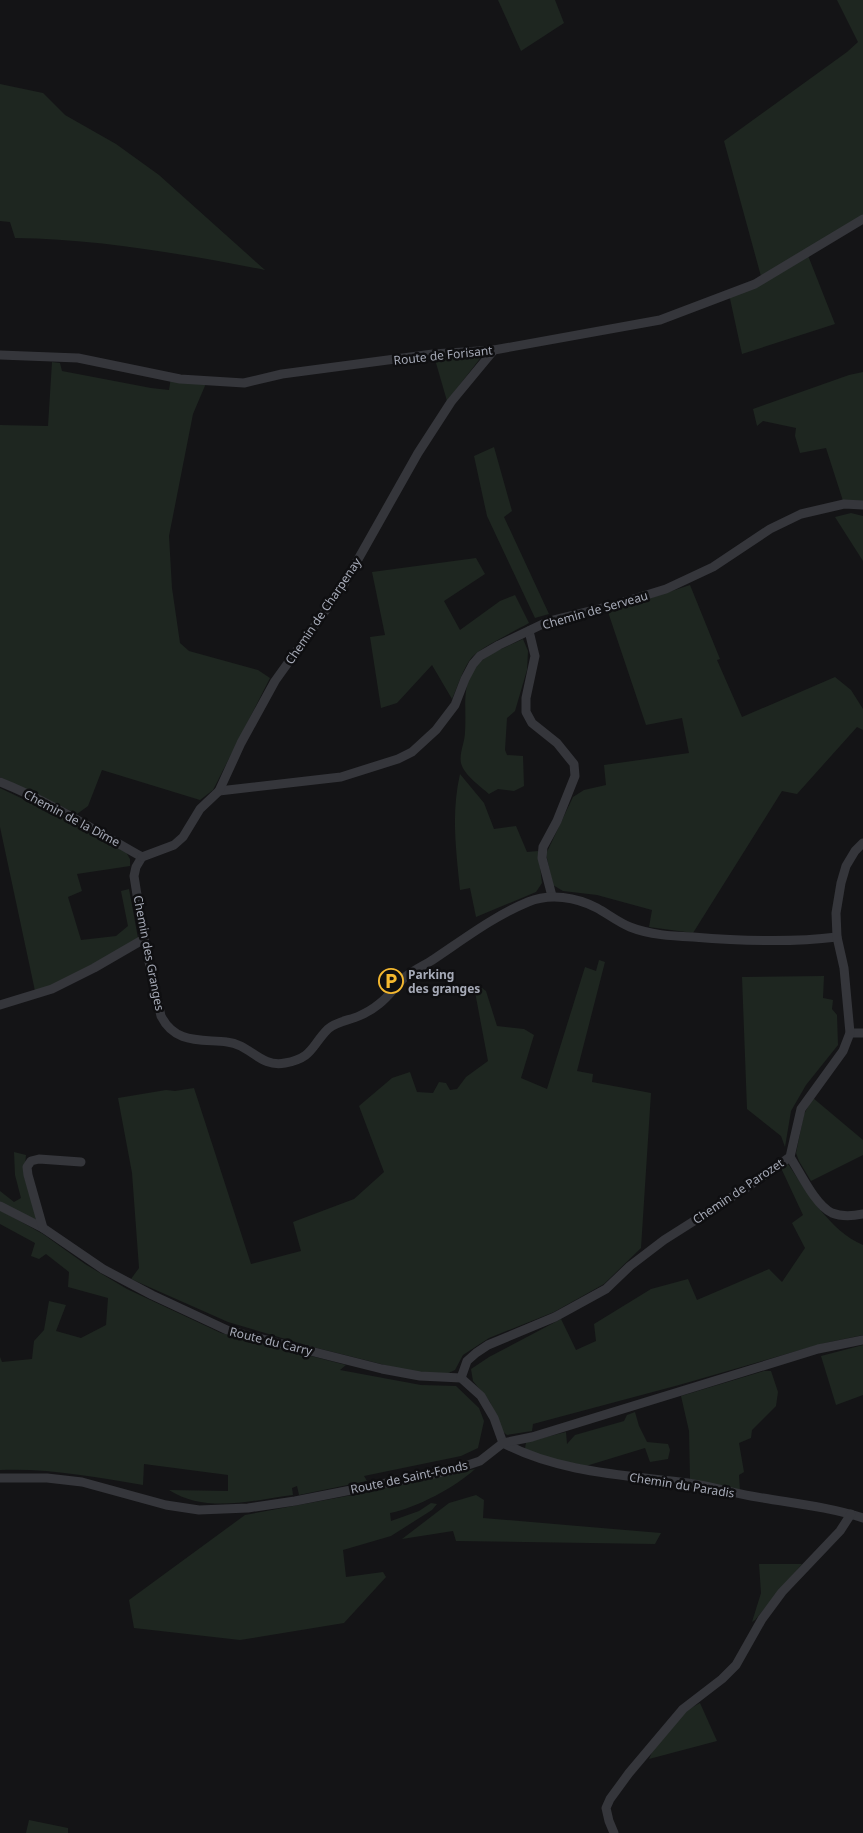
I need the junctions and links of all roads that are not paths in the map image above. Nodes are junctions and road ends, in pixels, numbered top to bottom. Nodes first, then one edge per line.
1 (863, 219) edge
2 (494, 350) junction
3 (0, 355) edge
4 (863, 505) edge
5 (529, 631) junction
6 (0, 782) edge
7 (218, 791) junction
8 (863, 843) edge
9 (142, 857) junction
10 (552, 896) junction
11 (837, 937) junction
12 (144, 939) junction
13 (0, 1005) edge
14 (850, 1033) junction
15 (863, 1033) edge
16 (790, 1157) junction
17 (81, 1162) dead end
18 (0, 1206) edge
19 (863, 1214) edge
20 (43, 1228) junction
21 (863, 1340) edge
22 (461, 1378) junction
23 (504, 1443) junction
24 (0, 1478) edge
25 (851, 1514) junction
26 (863, 1518) edge
27 (614, 1833) edge

1 - 2 street, Route de Forisant
2 - 3 street, Route de Forisant
2 - 7 street, Chemin de Charpenay
4 - 5 street, Chemin de Serveau
5 - 7 street, Chemin de Serveau
5 - 10 street
6 - 9 street, Chemin de la Dîme
7 - 9 street, Chemin de Charpenay
8 - 11 street
9 - 12 street, Chemin des Granges
10 - 11 street, Chemin des Granges
10 - 12 street, Chemin des Granges
11 - 14 street
12 - 13 street
14 - 15 street
14 - 16 street, Chemin de Parozet
16 - 19 street
16 - 22 street, Chemin de Parozet
17 - 20 street
18 - 20 street, Route du Carry
20 - 22 street, Route du Carry
21 - 23 street, Route de Saint-Fonds
22 - 23 street
23 - 24 street, Route de Saint-Fonds
23 - 25 street, Chemin du Paradis
25 - 26 street, Chemin du Paradis
25 - 27 street

